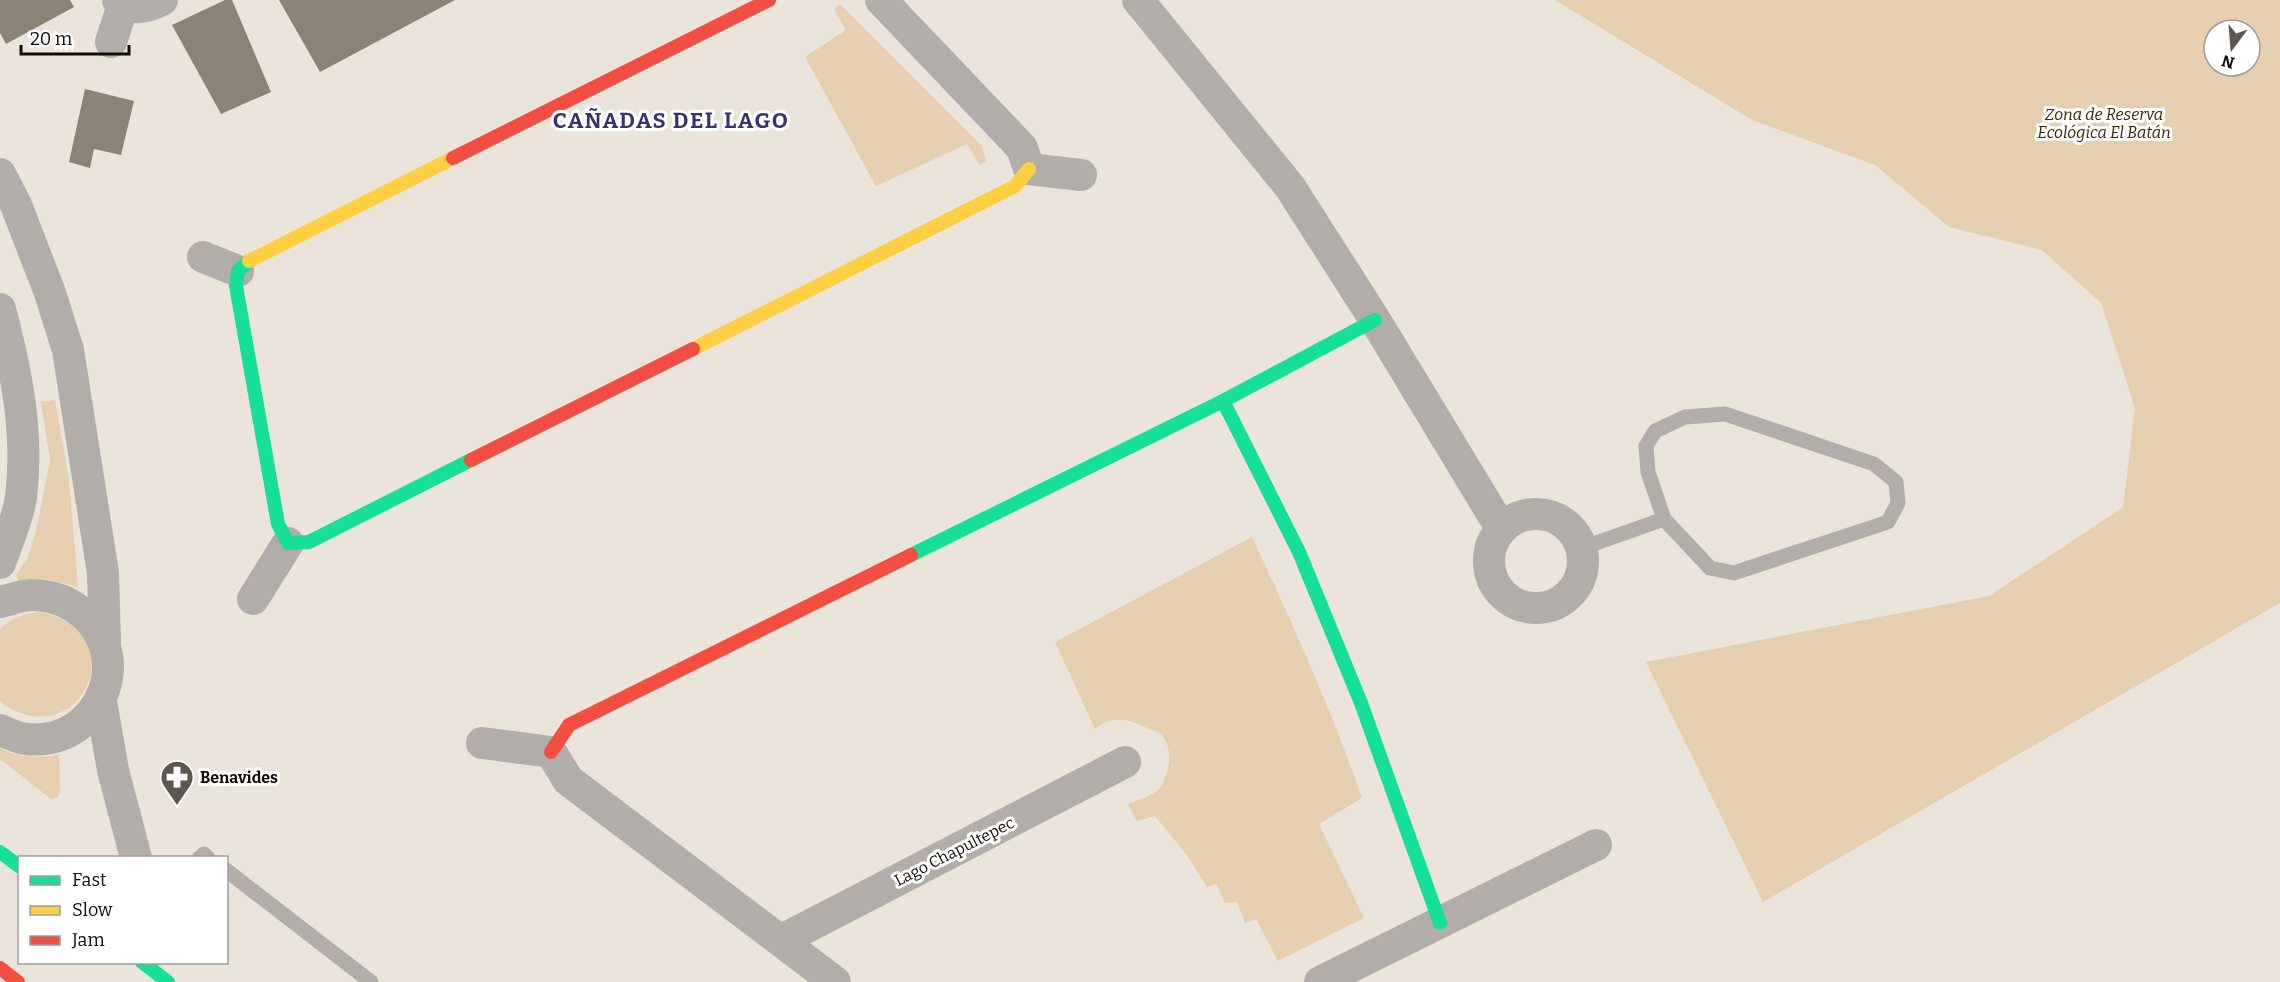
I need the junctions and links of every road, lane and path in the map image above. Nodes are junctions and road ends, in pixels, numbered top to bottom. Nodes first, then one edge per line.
1 (162, 0) edge
2 (768, 0) edge
3 (881, 0) edge
4 (1138, 0) edge
5 (121, 3) edge
6 (111, 42) dead end
7 (1029, 169) junction
8 (0, 174) edge
9 (1081, 175) dead end
10 (202, 257) dead end
11 (238, 271) junction
12 (0, 309) edge
13 (1375, 320) junction
14 (1223, 401) junction
15 (1664, 519) junction
16 (1501, 528) junction
17 (288, 543) junction
18 (1582, 548) junction
19 (0, 563) edge
20 (254, 599) dead end
21 (0, 602) edge
22 (105, 642) junction
23 (101, 702) junction
24 (0, 730) edge
25 (482, 743) dead end
26 (551, 752) junction
27 (1125, 762) dead end
28 (1596, 845) dead end
29 (0, 852) edge
30 (135, 856) edge
31 (18, 866) edge
32 (228, 872) edge
33 (1440, 922) junction
34 (782, 940) junction
35 (143, 964) edge
36 (170, 964) edge
37 (0, 968) edge
38 (18, 982) edge
39 (168, 982) edge
40 (176, 982) edge
41 (371, 982) edge
42 (835, 982) edge
43 (1320, 982) edge

1 - 5 street
2 - 11 street
3 - 7 street
4 - 13 street
5 - 6 street
7 - 9 street
7 - 17 street
8 - 22 street
10 - 11 street
11 - 17 street
12 - 19 street
13 - 14 street
13 - 16 street
14 - 26 street
14 - 33 street
15 - 15 lane
15 - 18 lane
16 - 18 street
16 - 18 street
17 - 20 street
21 - 22 street
22 - 23 street
23 - 24 street
23 - 30 street
25 - 26 street
26 - 34 street
27 - 34 street, Lago Chapultepec
28 - 33 street
29 - 31 street
32 - 41 lane
33 - 43 street
34 - 42 street
35 - 39 street
36 - 40 street
37 - 38 street

